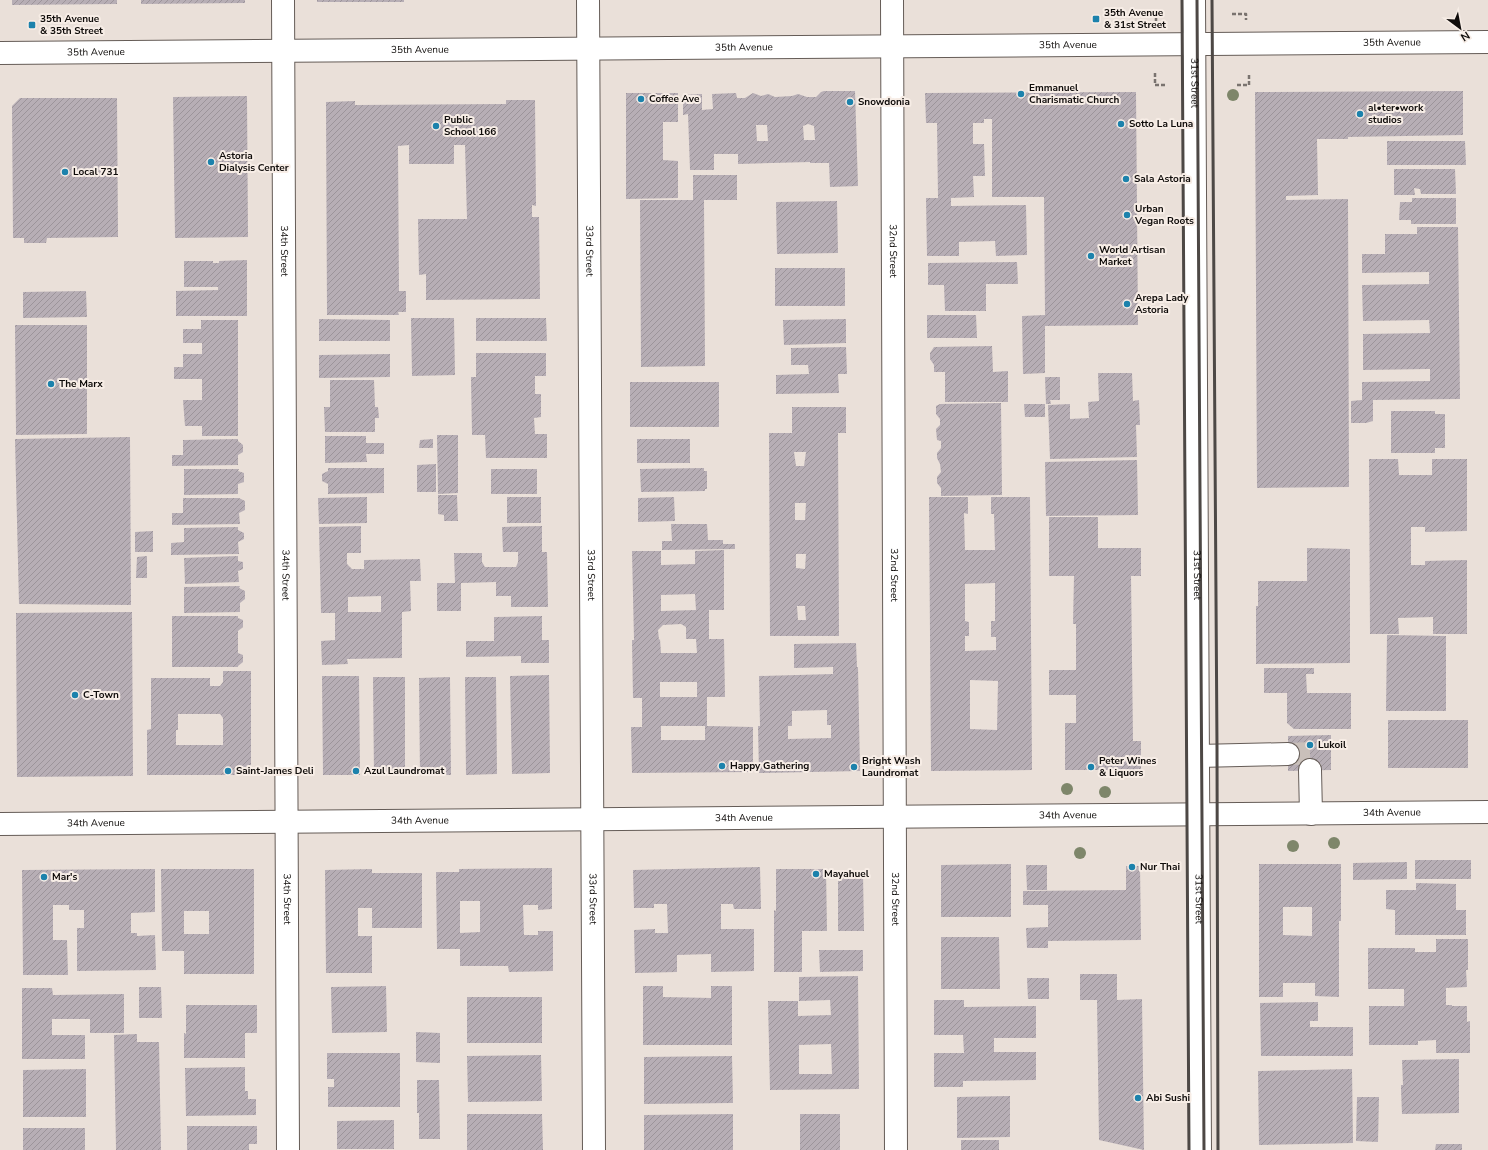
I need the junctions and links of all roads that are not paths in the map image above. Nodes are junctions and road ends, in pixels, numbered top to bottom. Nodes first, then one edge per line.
1 (283, 0) edge
2 (588, 0) edge
3 (892, 0) edge
4 (1194, 0) edge
5 (1488, 42) edge
6 (1195, 44) junction
7 (891, 46) junction
8 (588, 48) junction
9 (283, 51) junction
10 (0, 53) edge
11 (1288, 754) tunnel mouth
12 (1198, 756) junction
13 (1310, 770) tunnel mouth
14 (1488, 812) edge
15 (1311, 814) junction
16 (1198, 815) junction
17 (895, 817) junction
18 (592, 820) junction
19 (287, 822) junction
20 (0, 824) edge
21 (288, 1150) edge
22 (594, 1150) edge
23 (896, 1150) edge
24 (1200, 1150) edge

1 - 9 street, 34th Street
2 - 8 street, 33rd Street
3 - 7 street, 32nd Street
4 - 6 street, 31st Street
5 - 6 street, 35th Avenue
6 - 7 street, 35th Avenue
6 - 12 street, 31st Street
7 - 8 street, 35th Avenue
7 - 17 street, 32nd Street
8 - 9 street, 35th Avenue
8 - 18 street, 33rd Street
9 - 10 street, 35th Avenue
9 - 19 street, 34th Street
11 - 12 street
12 - 16 street, 31st Street
13 - 15 street
14 - 15 street, 34th Avenue
15 - 16 street, 34th Avenue
16 - 17 street, 34th Avenue
16 - 24 street, 31st Street
17 - 18 street, 34th Avenue
17 - 23 street, 32nd Street
18 - 19 street, 34th Avenue
18 - 22 street, 33rd Street
19 - 20 street, 34th Avenue
19 - 21 street, 34th Street

